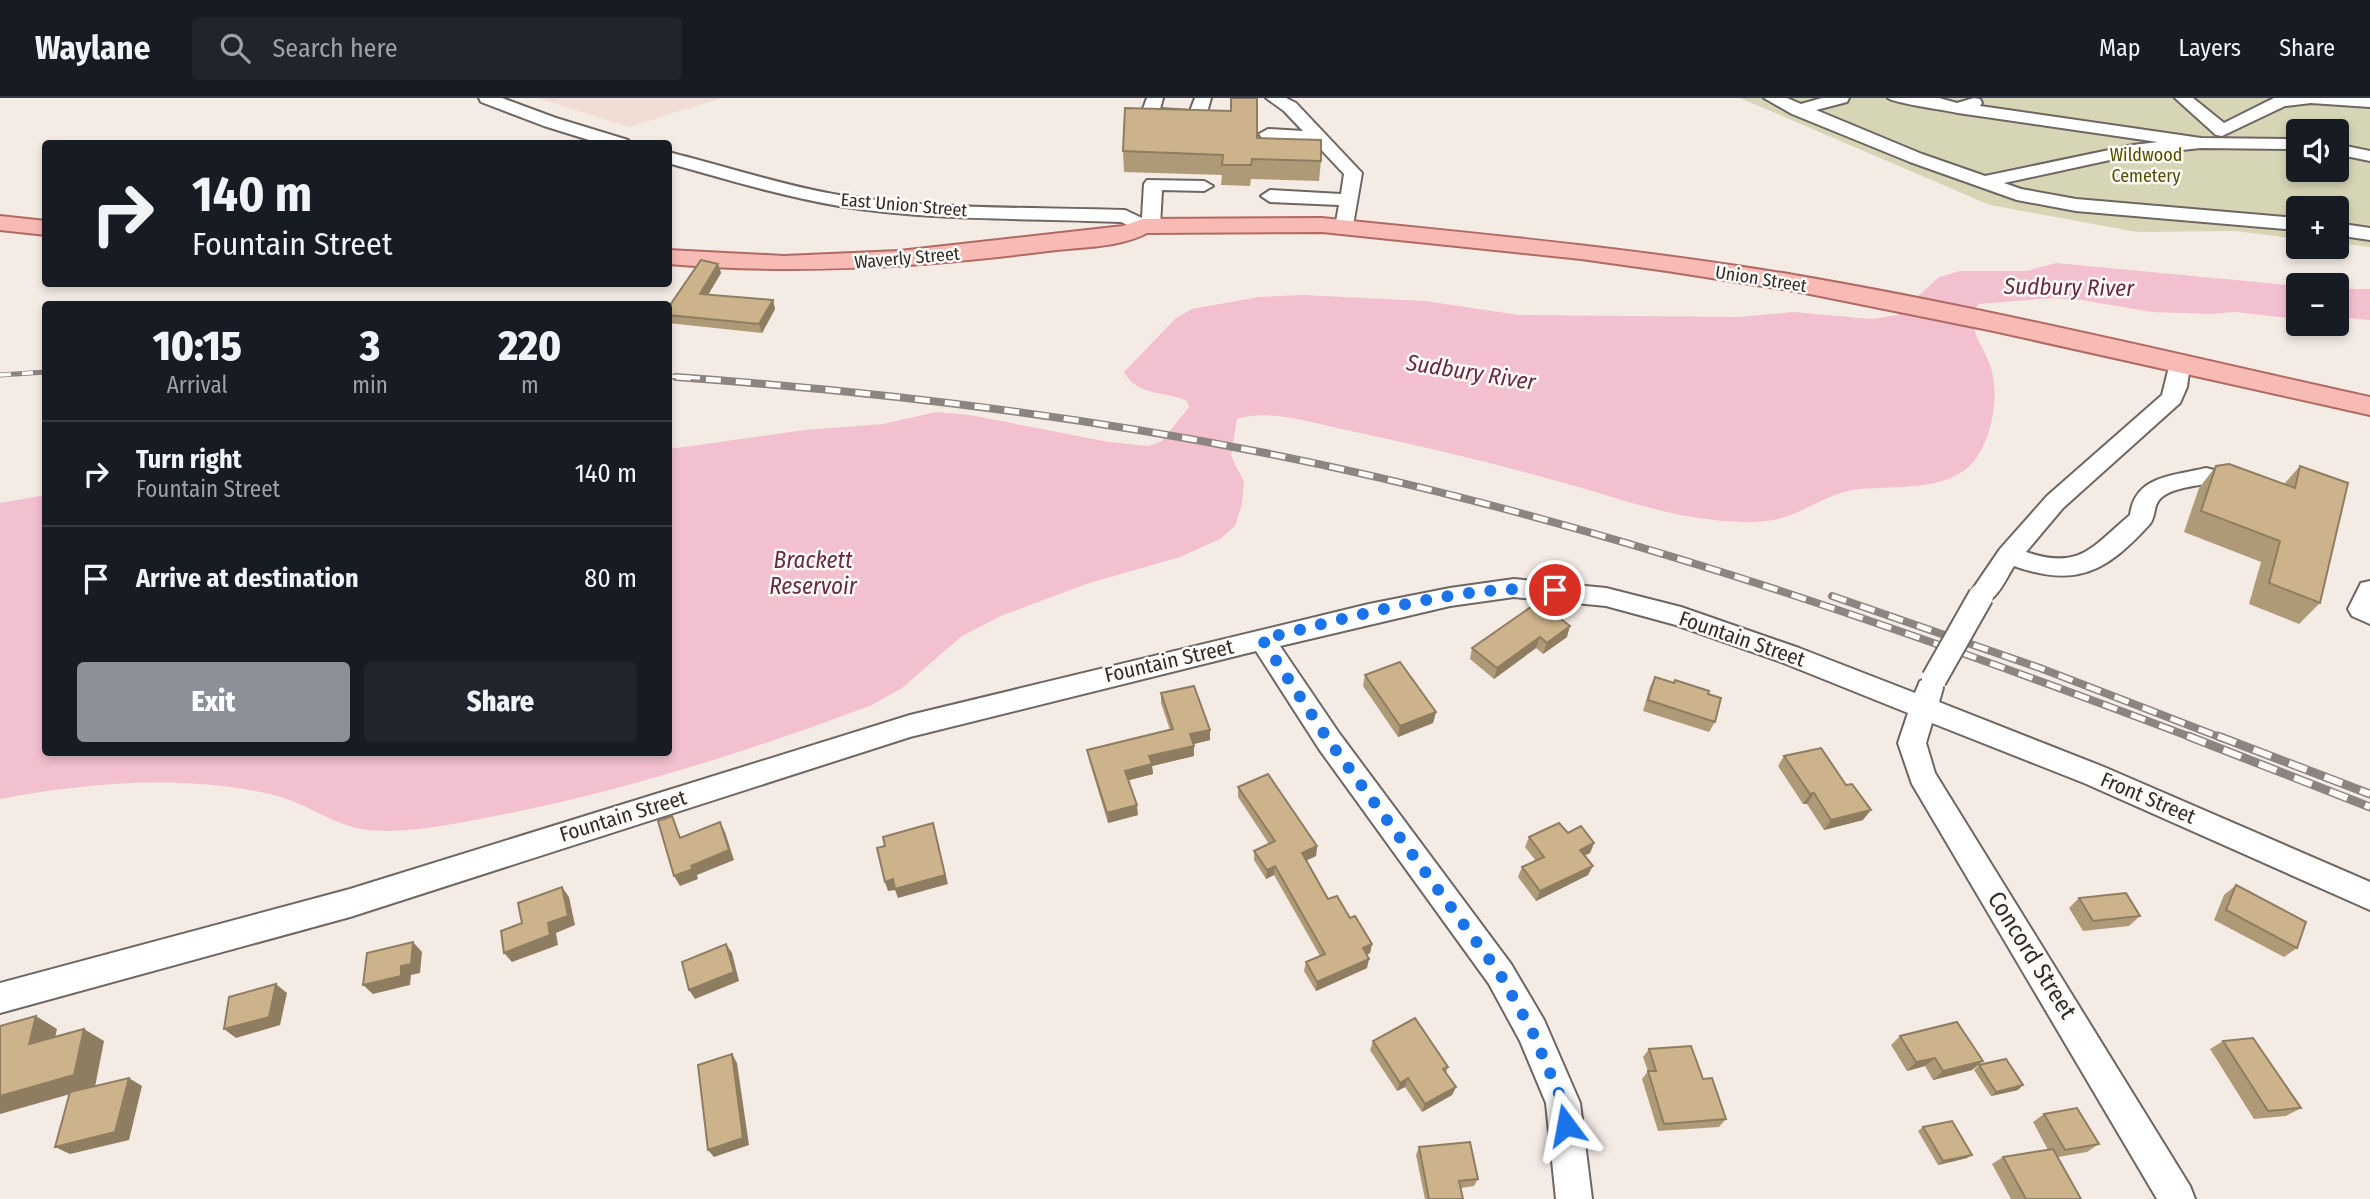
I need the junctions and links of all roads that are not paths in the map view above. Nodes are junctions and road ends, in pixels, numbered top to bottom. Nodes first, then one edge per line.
1 (487, 98) edge
2 (1155, 98) edge
3 (1203, 98) edge
4 (1274, 98) edge
5 (1772, 98) edge
6 (1841, 98) edge
7 (1896, 98) edge
8 (1989, 98) edge
9 (2183, 98) edge
10 (1929, 99) edge
11 (2370, 102) edge
12 (1958, 108) junction
13 (1798, 110) junction
14 (2221, 131) junction
15 (1268, 134) dead end
16 (1318, 137) junction
17 (609, 140) edge
18 (2200, 143) junction
19 (2286, 144) edge
20 (2349, 152) edge
21 (2370, 156) edge
22 (672, 158) edge
23 (1982, 183) junction
24 (1205, 186) dead end
25 (1270, 196) dead end
26 (1349, 200) junction
27 (0, 223) edge
28 (2286, 223) edge
29 (1147, 226) junction
30 (1345, 227) junction
31 (42, 228) edge
32 (2349, 231) edge
33 (2370, 234) edge
34 (672, 257) edge
35 (2179, 364) junction
36 (2370, 407) edge
37 (2206, 476) dead end
38 (2009, 555) junction
39 (2370, 590) edge
40 (2370, 614) edge
41 (1262, 639) junction
42 (1929, 692) junction
43 (2370, 897) edge
44 (0, 999) edge
45 (1574, 1199) edge
46 (2178, 1199) edge

1 - 17 street
2 - 3 street
4 - 16 street
5 - 13 street
6 - 13 street
7 - 10 street
8 - 12 street
9 - 14 street
10 - 12 street
11 - 14 street
12 - 18 street
13 - 23 street
14 - 18 street
15 - 16 street
16 - 26 street
18 - 19 street
18 - 23 street
20 - 21 street
22 - 29 street, East Union Street
23 - 28 street
24 - 29 street
25 - 26 street
26 - 30 street
27 - 31 main road
29 - 30 main road, Union Street
29 - 34 main road, Waverly Street
30 - 35 main road, Union Street
32 - 33 street
35 - 36 main road, Union Street
35 - 38 street
37 - 38 street
38 - 42 street, bridge
39 - 40 street
41 - 42 street, Fountain Street
41 - 44 street, Fountain Street
41 - 45 street
42 - 43 street, Front Street
42 - 46 street, Concord Street

